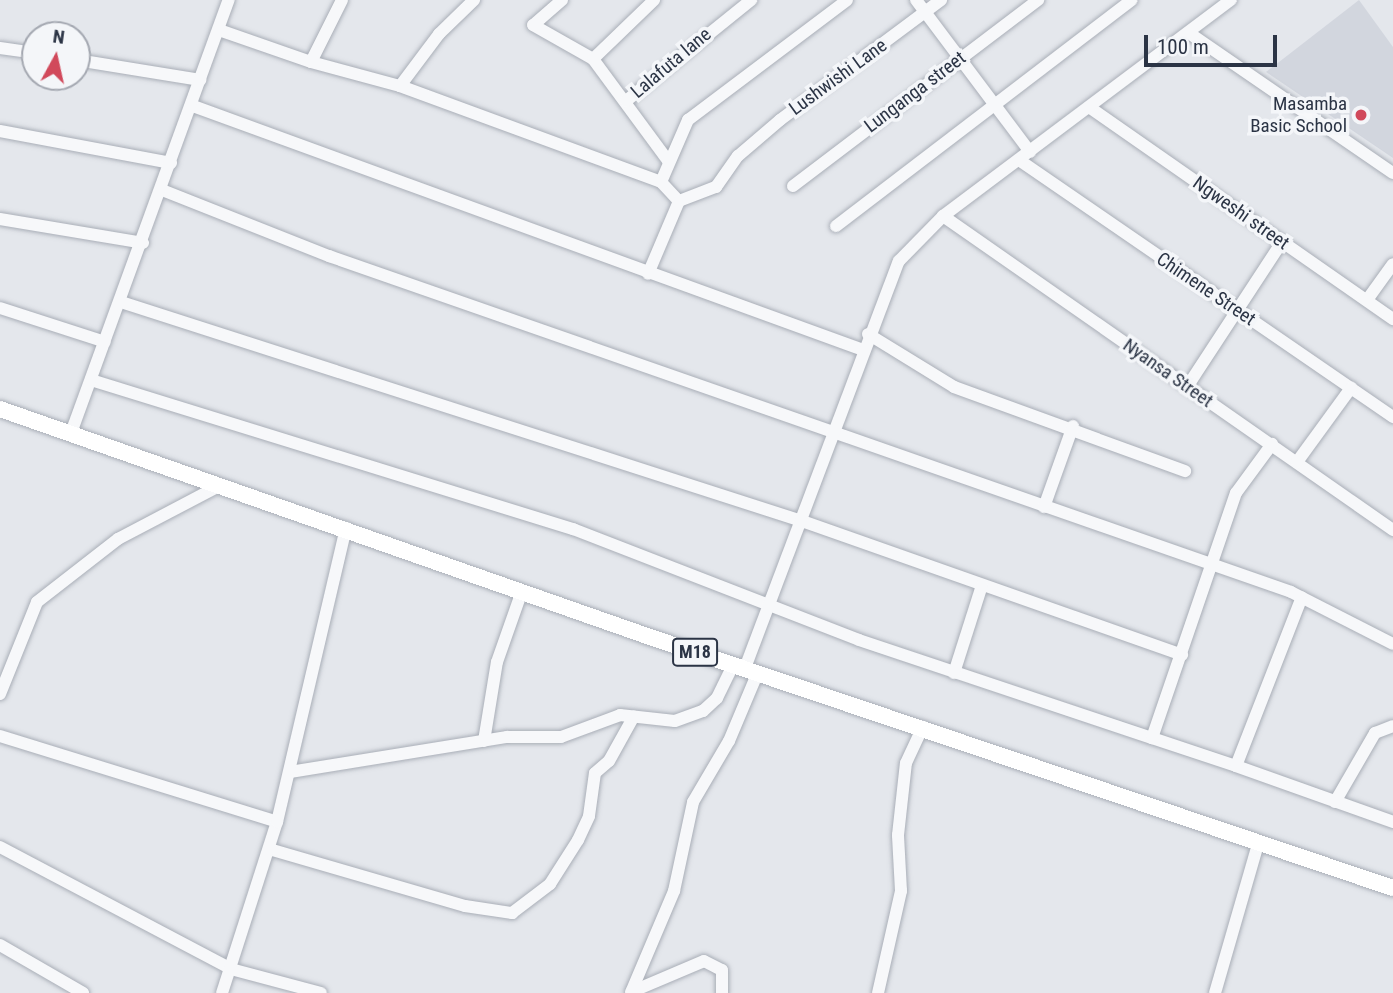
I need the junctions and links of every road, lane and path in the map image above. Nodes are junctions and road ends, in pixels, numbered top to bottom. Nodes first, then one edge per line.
1 (229, 0) edge
2 (342, 0) edge
3 (474, 0) edge
4 (562, 0) edge
5 (654, 0) edge
6 (751, 0) edge
7 (847, 0) edge
8 (916, 0) edge
9 (941, 0) edge
10 (1038, 0) edge
11 (1132, 0) edge
12 (1231, 0) edge
13 (925, 12) junction
14 (219, 30) junction
15 (1189, 33) junction
16 (0, 48) edge
17 (21, 51) edge
18 (593, 59) junction
19 (959, 59) junction
20 (91, 62) edge
21 (311, 62) junction
22 (200, 80) junction
23 (400, 86) junction
24 (626, 101) junction
25 (193, 106) junction
26 (993, 106) junction
27 (1089, 107) junction
28 (0, 131) edge
29 (1024, 156) junction
30 (669, 162) junction
31 (171, 163) junction
32 (1393, 173) edge
33 (661, 182) junction
34 (793, 186) dead end
35 (162, 190) junction
36 (679, 201) junction
37 (943, 216) junction
38 (0, 219) edge
39 (836, 226) dead end
40 (1282, 242) junction
41 (143, 243) junction
42 (1393, 264) edge
43 (648, 274) junction
44 (1367, 300) junction
45 (121, 302) junction
46 (0, 308) edge
47 (1236, 309) junction
48 (1393, 319) edge
49 (868, 334) junction
50 (105, 342) junction
51 (863, 350) junction
52 (91, 380) junction
53 (1187, 387) junction
54 (1351, 388) junction
55 (0, 409) edge
56 (1393, 417) edge
57 (1073, 426) junction
58 (834, 432) junction
59 (71, 433) junction
60 (1272, 444) junction
61 (1297, 462) junction
62 (1185, 471) dead end
63 (217, 487) junction
64 (1044, 507) junction
65 (802, 521) junction
66 (346, 528) junction
67 (1393, 530) edge
68 (1210, 566) junction
69 (982, 584) junction
70 (522, 591) junction
71 (1302, 597) junction
72 (770, 606) junction
73 (1393, 644) edge
74 (1182, 655) junction
75 (745, 668) junction
76 (954, 673) junction
77 (0, 694) edge
78 (634, 716) junction
79 (1393, 726) edge
80 (923, 727) junction
81 (0, 736) edge
82 (1152, 738) junction
83 (484, 741) junction
84 (1236, 766) junction
85 (290, 772) junction
86 (1335, 802) junction
87 (277, 822) junction
88 (1393, 822) edge
89 (1258, 844) junction
90 (0, 847) edge
91 (269, 849) junction
92 (1393, 888) edge
93 (0, 945) edge
94 (230, 969) junction
95 (631, 991) edge
96 (83, 993) edge
97 (222, 993) edge
98 (321, 993) edge
99 (722, 993) edge
100 (878, 993) edge
101 (1214, 993) edge

1 - 14 street
2 - 21 street
3 - 23 street
4 - 18 street
5 - 18 street
6 - 24 street, Lalafuta lane
7 - 30 street
8 - 13 street, Chimene Street
9 - 13 street, Lushwishi Lane
10 - 19 street, Lunganga street
11 - 26 street
12 - 15 street
13 - 19 street, Chimene Street
13 - 36 street, Lushwishi Lane
14 - 21 street
14 - 22 street
15 - 27 street
15 - 32 street
16 - 17 street
18 - 24 street
19 - 26 street, Chimene Street
19 - 34 street, Lunganga street
20 - 22 street
21 - 23 street
22 - 25 street
23 - 33 street
24 - 30 street
25 - 31 street
25 - 43 street
26 - 29 street, Chimene Street
26 - 39 street
27 - 29 street
27 - 40 street, Ngweshi street
28 - 31 street
29 - 37 street
29 - 47 street, Chimene Street
30 - 33 street
31 - 35 street
33 - 36 street
35 - 41 street
35 - 58 street
36 - 43 street
37 - 49 street
37 - 53 street, Nyansa Street
38 - 41 street
40 - 44 street, Ngweshi street
40 - 47 street
41 - 45 street
42 - 44 street
43 - 51 street
44 - 48 street, Ngweshi street
45 - 50 street
45 - 65 street
46 - 50 street
47 - 53 street
47 - 54 street, Chimene Street
49 - 51 street
49 - 57 street
50 - 52 street
51 - 58 street
52 - 59 street
52 - 72 street
53 - 60 street, Nyansa Street
54 - 56 street, Chimene Street
54 - 61 street
55 - 59 main road, M18
57 - 62 street
57 - 64 street
58 - 64 street
58 - 65 street
59 - 63 main road, M18
60 - 61 street, Nyansa Street
60 - 68 street
61 - 67 street, Nyansa Street
63 - 66 main road, M18
63 - 77 street
64 - 68 street
65 - 69 street
65 - 72 street
66 - 70 main road, M18
66 - 85 street
68 - 71 street
68 - 74 street
69 - 74 street
69 - 76 street
70 - 75 main road, M18
70 - 83 street
71 - 73 street
71 - 84 street
72 - 75 street
72 - 76 street
74 - 82 street
75 - 78 street
75 - 80 main road, M18
75 - 95 street
76 - 82 street
78 - 83 street
78 - 91 street
79 - 86 street
80 - 89 main road, M18
80 - 100 street
81 - 87 street
82 - 84 street
83 - 85 street
84 - 86 street
85 - 87 street
86 - 88 street
87 - 91 street
89 - 92 main road, M18
89 - 101 street
90 - 94 street
91 - 94 street
93 - 96 street
94 - 97 street
94 - 98 street
95 - 99 street

